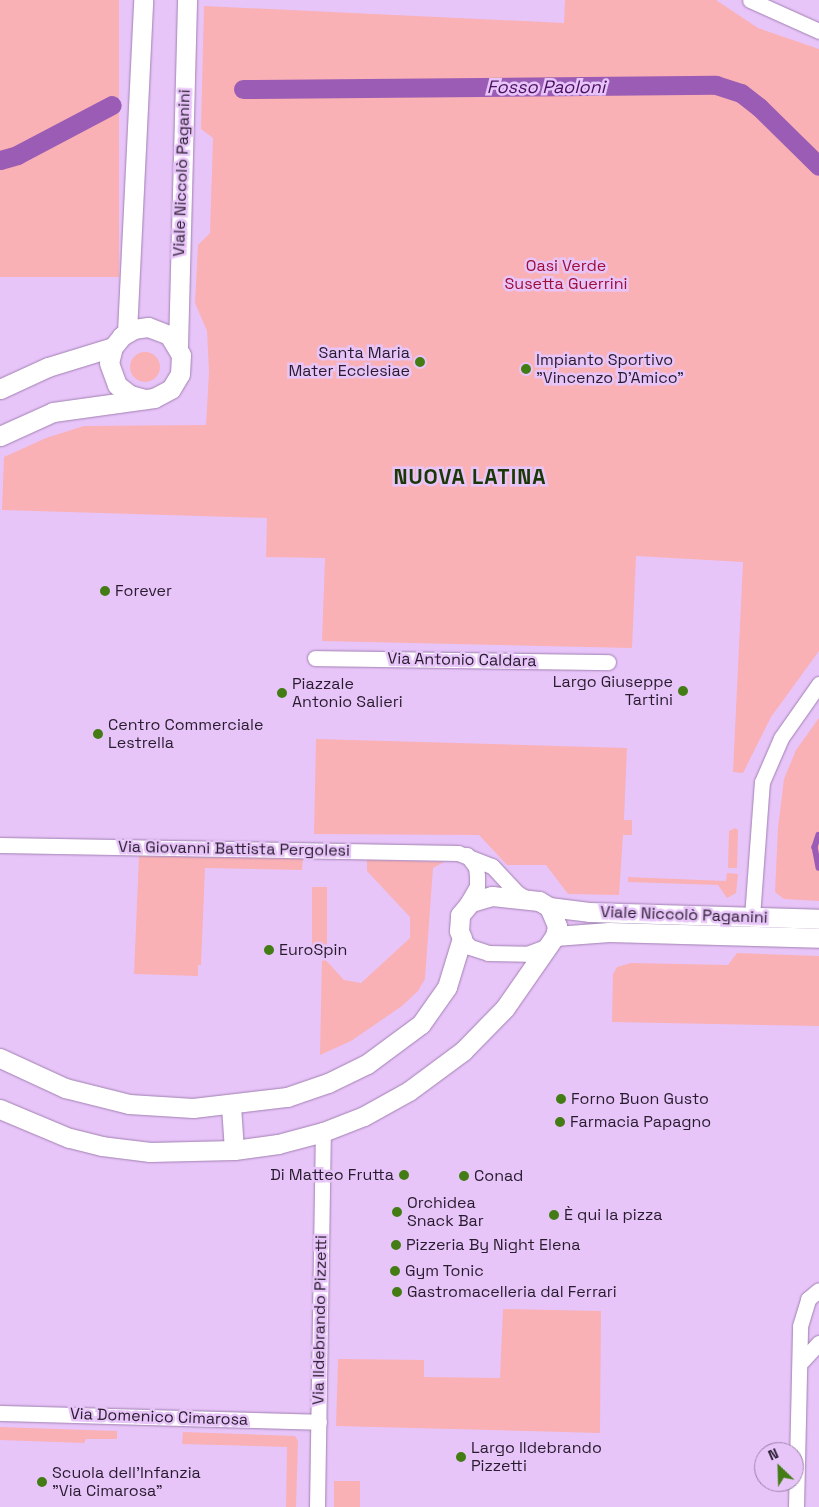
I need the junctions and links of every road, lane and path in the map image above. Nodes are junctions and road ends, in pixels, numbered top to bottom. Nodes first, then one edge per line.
1 (143, 0) edge
2 (187, 0) edge
3 (750, 0) edge
4 (819, 31) edge
5 (127, 332) junction
6 (178, 346) junction
7 (113, 347) junction
8 (0, 389) edge
9 (145, 399) junction
10 (0, 436) edge
11 (315, 658) dead end
12 (608, 662) dead end
13 (819, 684) edge
14 (0, 845) edge
15 (467, 855) junction
16 (527, 899) junction
17 (465, 907) junction
18 (549, 907) junction
19 (752, 917) junction
20 (819, 919) edge
21 (462, 938) junction
22 (819, 938) edge
23 (550, 941) junction
24 (0, 1058) edge
25 (231, 1106) junction
26 (0, 1109) edge
27 (323, 1132) junction
28 (234, 1150) junction
29 (819, 1290) edge
30 (819, 1343) edge
31 (802, 1361) junction
32 (819, 1361) edge
33 (0, 1412) edge
34 (318, 1422) junction
35 (317, 1507) edge
36 (796, 1507) edge

1 - 5 street
2 - 6 street, Viale Niccolò Paganini
3 - 4 street
5 - 6 street
5 - 7 street
6 - 9 street, Viale Niccolò Paganini
7 - 8 street
7 - 9 street
9 - 10 street, Viale Niccolò Paganini
11 - 12 street, Via Antonio Caldara
13 - 19 street
14 - 15 street, Via Giovanni Battista Pergolesi
15 - 16 street, Via Giovanni Battista Pergolesi
15 - 17 street
16 - 17 street, Viale Niccolò Paganini
16 - 18 street, Viale Niccolò Paganini
17 - 21 street
18 - 19 street, Viale Niccolò Paganini
18 - 23 street
19 - 20 street, Viale Niccolò Paganini
21 - 23 street, Viale Niccolò Paganini
21 - 25 street
22 - 23 street, Viale Niccolò Paganini
23 - 27 street
24 - 25 street
25 - 28 street
26 - 28 street
27 - 28 street
27 - 34 street, Via Ildebrando Pizzetti
29 - 31 street
30 - 31 street
31 - 32 street
31 - 36 street
33 - 34 street, Via Domenico Cimarosa
34 - 35 street, Via Ildebrando Pizzetti

